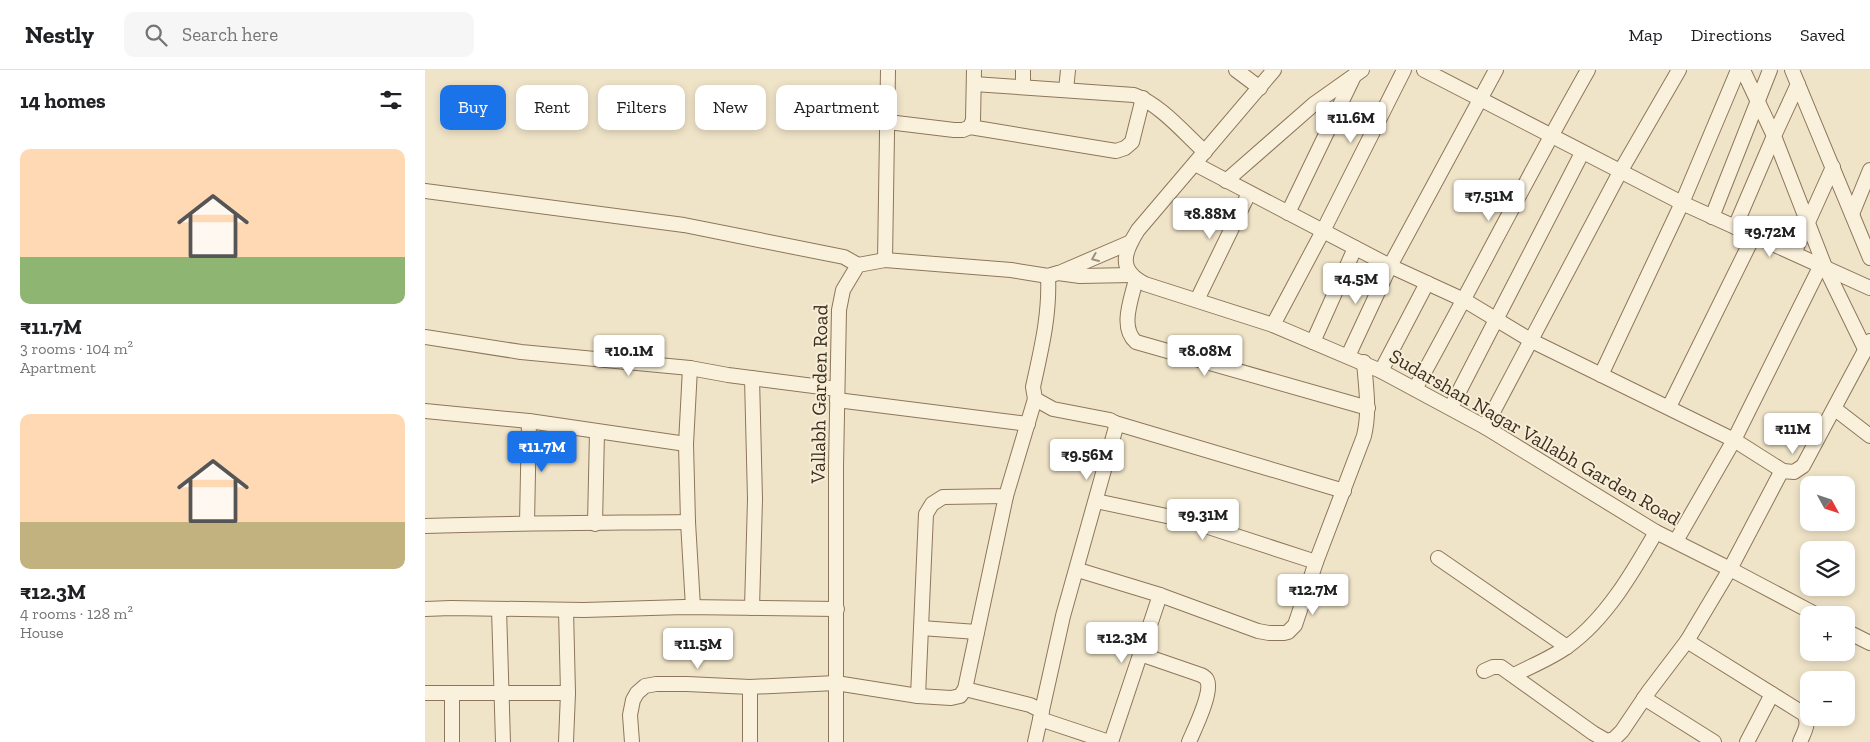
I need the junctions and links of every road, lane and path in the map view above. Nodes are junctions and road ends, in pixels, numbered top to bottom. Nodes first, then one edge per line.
1 (889, 70) edge
2 (1023, 70) edge
3 (1068, 70) edge
4 (1236, 70) edge
5 (1274, 70) edge
6 (1404, 70) edge
7 (1424, 70) edge
8 (1496, 70) edge
9 (1588, 70) edge
10 (1679, 70) edge
11 (1738, 70) edge
12 (1743, 70) edge
13 (1770, 70) edge
14 (1358, 73) edge
15 (1796, 75) edge
16 (974, 77) edge
17 (889, 85) edge
18 (1023, 87) junction
19 (1260, 88) junction
20 (1065, 90) junction
21 (1143, 98) junction
22 (1480, 100) junction
23 (1758, 102) junction
24 (897, 123) edge
25 (970, 127) junction
26 (888, 130) edge
27 (1550, 136) junction
28 (1774, 136) junction
29 (1205, 152) junction
30 (1582, 153) junction
31 (1195, 164) junction
32 (1833, 167) junction
33 (1870, 170) edge
34 (1620, 172) junction
35 (1226, 181) junction
36 (425, 191) edge
37 (1249, 193) junction
38 (1682, 203) junction
39 (1288, 213) junction
40 (1852, 214) junction
41 (1712, 217) junction
42 (1807, 222) junction
43 (1735, 227) junction
44 (1323, 231) junction
45 (1754, 235) junction
46 (1131, 242) junction
47 (1355, 248) junction
48 (1793, 253) junction
49 (1870, 258) edge
50 (885, 260) junction
51 (858, 265) junction
52 (1390, 266) junction
53 (1823, 266) junction
54 (1053, 275) junction
55 (1133, 277) junction
56 (1427, 283) junction
57 (1870, 288) edge
58 (1197, 300) junction
59 (1464, 300) junction
60 (1496, 320) junction
61 (1273, 325) junction
62 (425, 337) edge
63 (1313, 342) junction
64 (1532, 342) junction
65 (1867, 345) edge
66 (1348, 356) junction
67 (1364, 362) junction
68 (690, 368) junction
69 (1381, 371) junction
70 (1601, 375) junction
71 (752, 378) junction
72 (1415, 389) junction
73 (837, 394) junction
74 (1035, 399) junction
75 (1669, 407) junction
76 (1368, 408) junction
77 (1451, 408) junction
78 (1835, 409) junction
79 (425, 411) edge
80 (529, 421) junction
81 (1115, 423) junction
82 (1028, 424) junction
83 (1485, 427) junction
84 (597, 432) junction
85 (1870, 436) edge
86 (1734, 440) junction
87 (686, 444) junction
88 (1783, 471) junction
89 (1344, 491) junction
90 (1007, 496) junction
91 (1096, 501) junction
92 (687, 522) junction
93 (527, 523) junction
94 (595, 524) junction
95 (425, 526) edge
96 (1656, 532) junction
97 (1675, 541) junction
98 (1438, 558) dead end
99 (1315, 562) junction
100 (1731, 569) junction
101 (1077, 570) junction
102 (1160, 595) junction
103 (1800, 606) edge
104 (693, 608) junction
105 (752, 608) junction
106 (499, 609) junction
107 (425, 610) edge
108 (565, 610) junction
109 (837, 610) junction
110 (921, 628) junction
111 (977, 632) junction
112 (1855, 636) edge
113 (1687, 641) junction
114 (1870, 643) edge
115 (1567, 647) junction
116 (1140, 654) junction
117 (1484, 671) dead end
118 (1514, 675) junction
119 (836, 683) junction
120 (750, 687) junction
121 (965, 689) junction
122 (567, 692) junction
123 (425, 693) edge
124 (501, 693) junction
125 (453, 694) junction
126 (1772, 694) junction
127 (918, 696) junction
128 (1644, 698) junction
129 (1041, 715) junction
130 (453, 742) edge
131 (503, 742) edge
132 (566, 742) edge
133 (632, 742) edge
134 (750, 742) edge
135 (836, 742) edge
136 (1035, 742) edge
137 (1110, 742) edge
138 (1189, 742) edge
139 (1714, 742) edge
140 (1747, 742) edge
141 (1800, 742) edge

1 - 17 street
2 - 18 street
3 - 20 street
4 - 19 street
5 - 19 street
6 - 44 street
7 - 22 street
8 - 22 street
9 - 27 street
10 - 34 street
11 - 38 street
12 - 23 street
13 - 23 street
14 - 35 street
14 - 39 street
15 - 28 street
15 - 32 street
16 - 18 street
16 - 25 street
18 - 20 street
19 - 29 street
20 - 21 street
21 - 25 street
21 - 29 street
22 - 27 street
22 - 52 street
23 - 28 street
23 - 41 street
24 - 25 street
26 - 50 street
27 - 30 street
27 - 59 street
28 - 42 street
28 - 43 street
29 - 31 street
30 - 34 street
30 - 60 street
31 - 35 street
31 - 46 street
32 - 40 street
32 - 42 street
33 - 40 street
34 - 38 street
34 - 64 street
35 - 37 street
36 - 51 street
37 - 39 street
37 - 58 street
38 - 41 street
38 - 70 street
39 - 44 street
40 - 49 street
41 - 43 street
42 - 48 street
42 - 53 street
43 - 45 street
44 - 47 street
44 - 61 street
45 - 48 street
45 - 75 street
46 -> 54 street
46 - 55 street
47 - 52 street
47 - 63 street
48 - 53 street
50 - 51 street
50 - 54 street
51 - 73 street, Vallabh Garden Road
52 - 56 street
52 - 66 street
53 - 57 street
53 - 65 street
53 - 86 street
54 - 55 street
54 - 74 street
55 - 58 street, Sudarshan Nagar Vallabh Garden Road
55 - 76 street
56 - 59 street
56 - 69 street
58 - 61 street, Sudarshan Nagar Vallabh Garden Road
59 - 60 street
59 - 72 street
60 - 64 street
60 - 77 street
61 - 63 street, Sudarshan Nagar Vallabh Garden Road
62 - 68 street
63 - 66 street, Sudarshan Nagar Vallabh Garden Road
64 - 70 street
64 - 83 street
65 - 78 street
66 - 67 street, Sudarshan Nagar Vallabh Garden Road
67 - 69 street, Sudarshan Nagar Vallabh Garden Road
67 - 76 street
68 - 71 street
68 - 87 street
69 - 72 street, Sudarshan Nagar Vallabh Garden Road
70 - 75 street
71 - 73 street
71 - 105 street
72 - 77 street, Sudarshan Nagar Vallabh Garden Road
73 - 82 street
73 - 109 street, Vallabh Garden Road
74 - 81 street
74 - 82 street
75 - 86 street
76 - 89 street
77 - 83 street, Sudarshan Nagar Vallabh Garden Road
78 - 85 street
78 - 88 street
79 - 80 street
80 - 84 street
80 - 93 street
81 - 89 street
81 - 91 street
82 - 90 street
83 - 96 street, Sudarshan Nagar Vallabh Garden Road
84 - 87 street
84 - 94 street
86 - 88 street
86 - 97 street
87 - 92 street
88 - 100 street
89 - 99 street
90 - 110 street
90 - 111 street
91 - 99 street
91 - 101 street
92 - 94 street
92 - 104 street
93 - 94 street
93 - 95 street
96 - 97 street, Sudarshan Nagar Vallabh Garden Road
96 - 115 street
97 - 100 street, Sudarshan Nagar Vallabh Garden Road
98 - 115 street
99 - 102 street
100 - 103 street, Sudarshan Nagar Vallabh Garden Road
100 - 113 street
101 - 102 street
101 - 129 street
102 - 116 street
104 - 105 street
104 - 108 street
105 - 109 street
106 - 107 street
106 - 108 street
106 - 124 street
108 - 122 street
109 - 119 street, Vallabh Garden Road
110 - 111 street
110 - 127 street
111 - 121 street
112 - 114 street
113 - 126 street
113 - 128 street
115 - 118 street
116 - 137 street
116 - 138 street
117 - 118 street
118 - 128 street
119 - 120 street
119 - 127 street
119 - 135 street, Vallabh Garden Road
120 - 133 street
120 - 134 street
121 - 127 street
121 - 129 street
122 - 124 street
122 - 132 street
123 - 125 street
124 - 125 street
124 - 131 street
125 - 130 street
126 - 140 street
126 - 141 street
128 - 139 street
129 - 136 street
129 - 137 street

